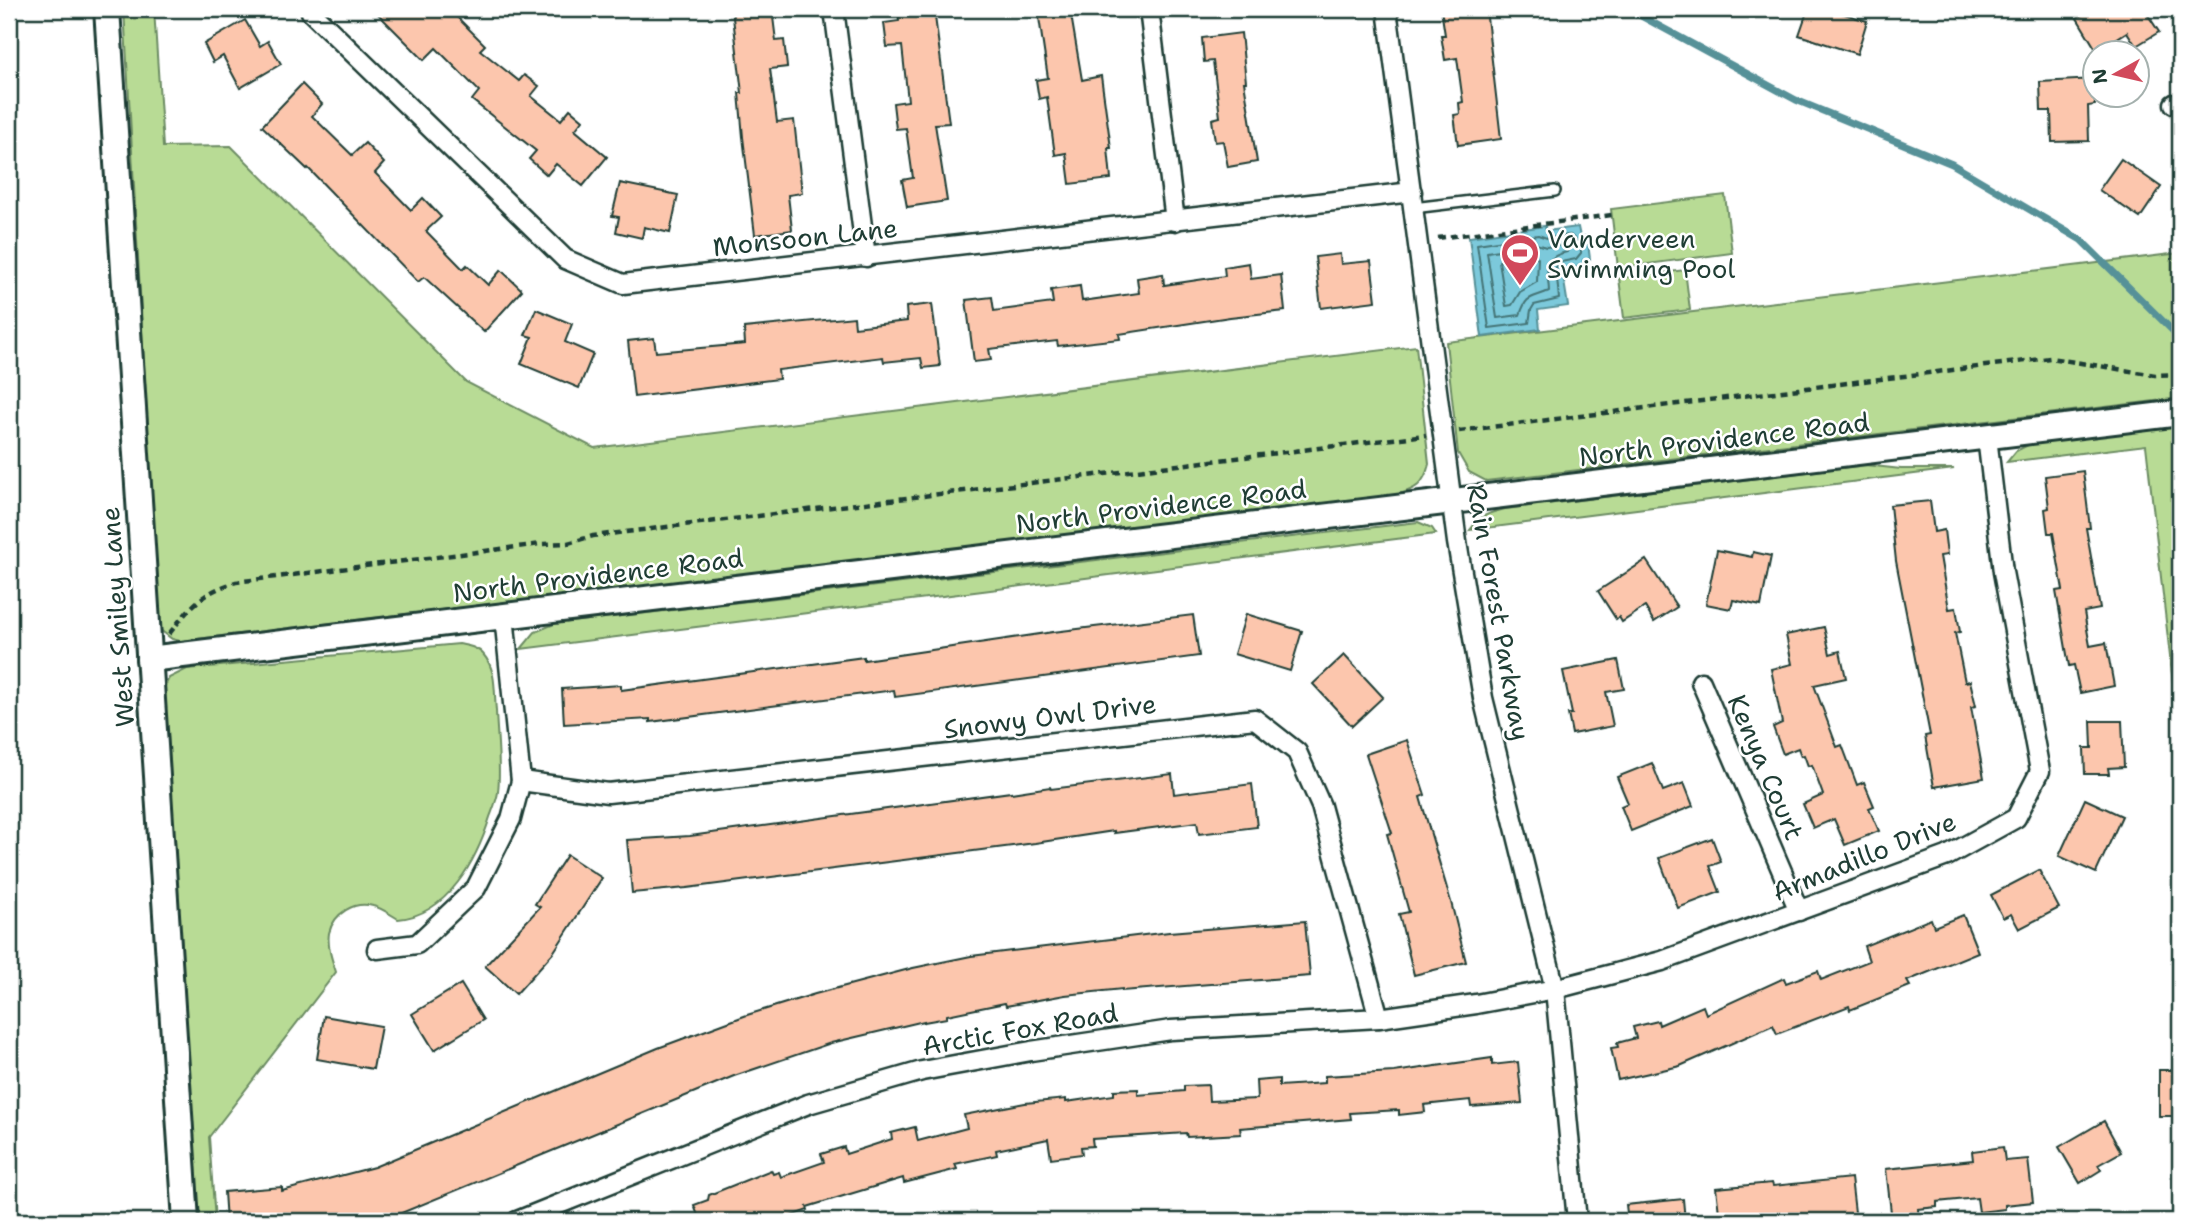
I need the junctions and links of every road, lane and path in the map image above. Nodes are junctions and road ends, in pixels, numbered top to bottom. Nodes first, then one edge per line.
1 (107, 9) edge
2 (311, 9) edge
3 (834, 9) edge
4 (1149, 9) edge
5 (1387, 9) edge
6 (1556, 191) dead end
7 (1413, 200) junction
8 (1612, 215) dead end
9 (1175, 221) junction
10 (1438, 238) dead end
11 (866, 257) junction
12 (2180, 374) edge
13 (2180, 413) edge
14 (1464, 430) dead end
15 (1422, 435) dead end
16 (1987, 437) junction
17 (1452, 502) junction
18 (504, 616) junction
19 (149, 659) junction
20 (1701, 682) dead end
21 (521, 781) junction
22 (1799, 911) junction
23 (377, 949) dead end
24 (1555, 989) junction
25 (1379, 1018) junction
26 (186, 1221) edge
27 (517, 1221) edge
28 (1577, 1221) edge

1 - 19 street, West Smiley Lane
2 - 11 street, Monsoon Lane
3 - 11 street
4 - 9 street
5 - 7 street, Rain Forest Parkway
6 - 7 lane
7 - 9 street, Monsoon Lane
7 - 17 street, Rain Forest Parkway
8 - 10 path
9 - 11 street, Monsoon Lane
12 - 14 path
13 - 16 street, North Providence Road
15 - 19 path
16 - 17 street, North Providence Road
16 - 22 street, Armadillo Drive
17 - 18 street, North Providence Road
17 - 24 street, Rain Forest Parkway
18 - 19 street, North Providence Road
18 - 21 street
19 - 26 street, West Smiley Lane
20 - 22 street, Kenya Court
21 - 23 street
21 - 25 street, Snowy Owl Drive
22 - 24 street, Armadillo Drive
24 - 25 street, Arctic Fox Road
24 - 28 street, Rain Forest Parkway
25 - 27 street, Arctic Fox Road

